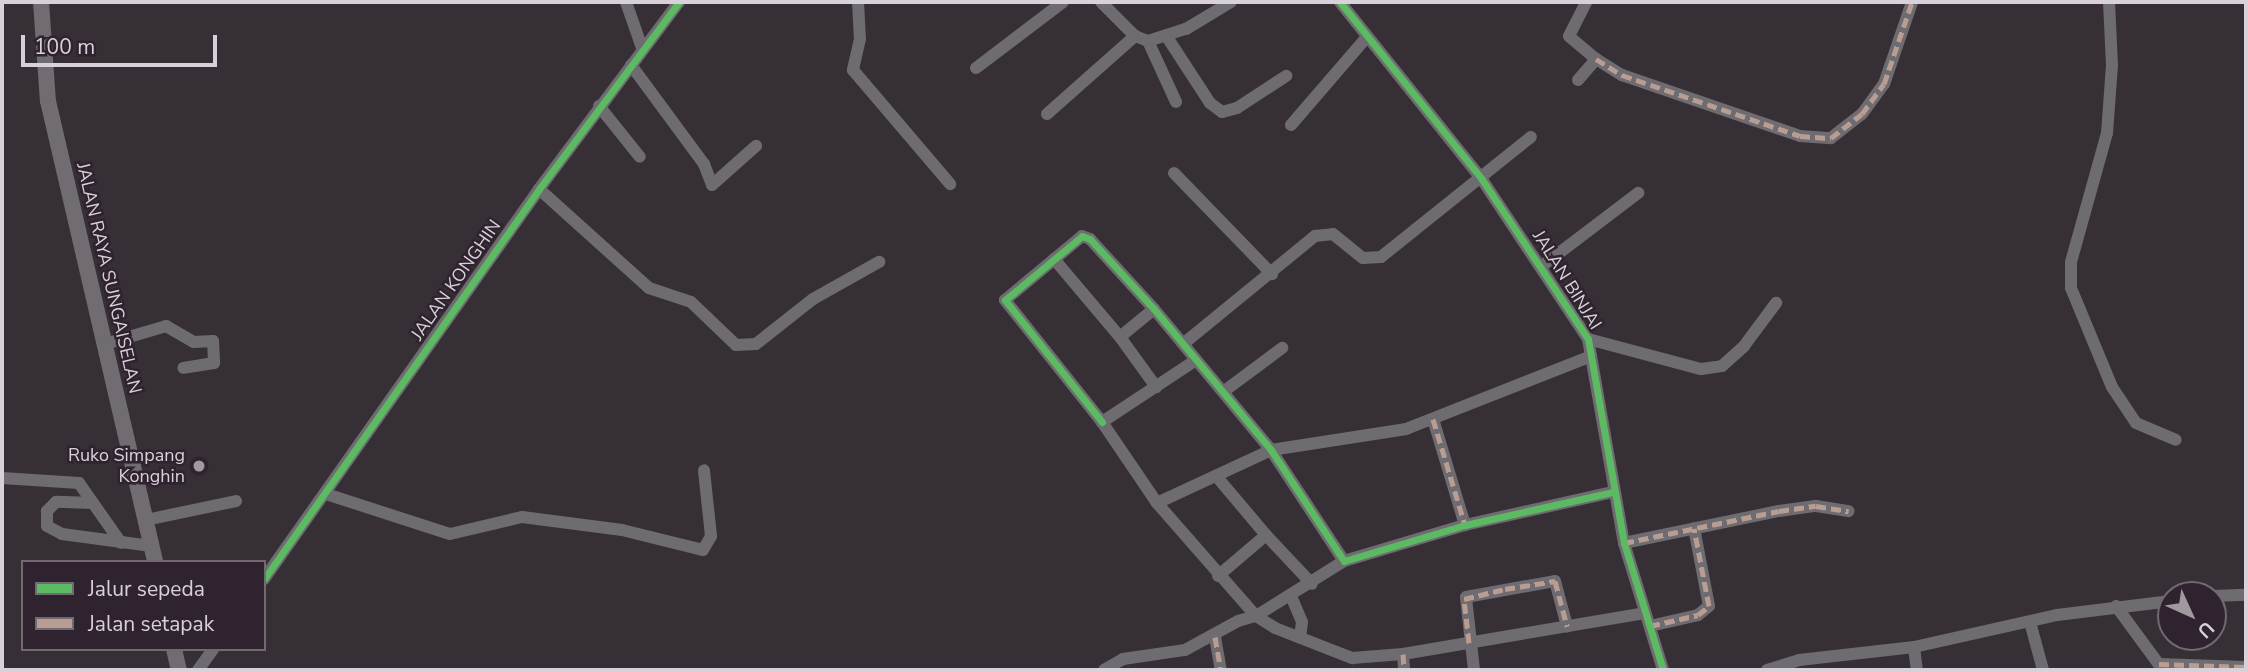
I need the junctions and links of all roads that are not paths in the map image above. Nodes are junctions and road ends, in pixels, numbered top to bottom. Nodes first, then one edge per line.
1 (41, 2) edge
2 (626, 2) edge
3 (679, 2) edge
4 (858, 2) edge
5 (1063, 2) edge
6 (1101, 2) edge
7 (1231, 2) edge
8 (1340, 2) edge
9 (1586, 2) edge
10 (1913, 2) edge
11 (2109, 2) edge
12 (1167, 37) junction
13 (1366, 38) junction
14 (1142, 39) junction
15 (642, 48) junction
16 (1596, 59) junction
17 (631, 65) junction
18 (976, 68) dead end
19 (1286, 76) dead end
20 (1578, 80) dead end
21 (1176, 102) dead end
22 (599, 106) junction
23 (1047, 114) dead end
24 (1291, 125) dead end
25 (1531, 137) dead end
26 (756, 146) dead end
27 (640, 157) dead end
28 (1174, 173) dead end
29 (1481, 178) junction
30 (950, 184) dead end
31 (539, 189) junction
32 (1637, 193) dead end
33 (1054, 259) junction
34 (879, 262) dead end
35 (1542, 266) junction
36 (1272, 274) junction
37 (1776, 303) dead end
38 (1154, 309) junction
39 (1120, 337) junction
40 (1588, 339) junction
41 (105, 344) junction
42 (1183, 344) junction
43 (1282, 348) dead end
44 (1591, 356) junction
45 (1196, 360) junction
46 (183, 368) dead end
47 (1156, 387) junction
48 (1223, 392) junction
49 (1433, 419) junction
50 (1102, 422) junction
51 (2176, 440) dead end
52 (1271, 450) junction
53 (704, 470) dead end
54 (1217, 477) junction
55 (2, 478) edge
56 (1613, 492) junction
57 (326, 494) junction
58 (236, 501) dead end
59 (93, 503) junction
60 (1157, 503) junction
61 (1849, 511) dead end
62 (146, 520) junction
63 (1465, 525) junction
64 (1694, 528) junction
65 (1266, 536) junction
66 (1624, 542) junction
67 (121, 543) junction
68 (153, 554) edge
69 (1344, 561) junction
70 (266, 576) edge
71 (1218, 576) junction
72 (1312, 584) junction
73 (2246, 595) edge
74 (1291, 596) junction
75 (2227, 596) edge
76 (2157, 602) edge
77 (2116, 606) junction
78 (1256, 616) junction
79 (1647, 620) junction
80 (2030, 622) junction
81 (1567, 626) junction
82 (1215, 637) junction
83 (1300, 638) junction
84 (1469, 643) junction
85 (1914, 647) junction
86 (174, 651) edge
87 (212, 651) edge
88 (1403, 654) junction
89 (2161, 667) edge
90 (2246, 667) edge
91 (202, 669) edge
92 (179, 670) edge
93 (1104, 670) edge
94 (1221, 670) edge
95 (1404, 670) edge
96 (1475, 670) edge
97 (1663, 670) edge
98 (1767, 670) edge
99 (1917, 670) edge
100 (2043, 670) edge

1 - 41 main road, JALAN RAYA SUNGAISELAN
2 - 15 street
3 - 15 street, JALAN KONGHIN
4 - 30 street
5 - 18 street
6 - 14 street
7 - 12 street
8 - 13 street, JALAN BINJAI
9 - 16 street
10 - 16 street
11 - 51 street
12 - 14 street
12 - 19 street
13 - 24 street
13 - 29 street, JALAN BINJAI
14 - 21 street
14 - 23 street
15 - 17 street, JALAN KONGHIN
16 - 20 street
17 - 22 street, JALAN KONGHIN
17 - 26 street
22 - 27 street
22 - 31 street, JALAN KONGHIN
25 - 29 street
28 - 36 street
29 - 35 street, JALAN BINJAI
29 - 36 street
31 - 34 street
31 - 57 street, JALAN KONGHIN
32 - 35 street
33 - 38 street
33 - 39 street
33 - 50 street
35 - 40 street, JALAN BINJAI
36 - 42 street
37 - 40 street
38 - 39 street
38 - 42 street
39 - 47 street
40 - 44 street, JALAN BINJAI
41 - 46 street
41 - 62 main road, JALAN RAYA SUNGAISELAN
42 - 45 street
43 - 48 street
44 - 49 street
44 - 56 street, JALAN BINJAI
45 - 47 street
45 - 48 street
47 - 50 street
48 - 52 street
49 - 52 street
49 - 63 street
50 - 60 street
52 - 54 street
52 - 69 street
53 - 57 street
54 - 60 street
54 - 65 street
55 - 59 street
56 - 63 street
56 - 66 street, JALAN BINJAI
57 - 70 street, JALAN KONGHIN
58 - 62 street
59 - 67 street
59 - 67 street
60 - 71 street
61 - 64 street
62 - 68 main road, JALAN RAYA SUNGAISELAN
63 - 69 street
64 - 66 street
64 - 79 street
65 - 71 street
65 - 72 street
66 - 79 street, JALAN BINJAI
67 - 68 street
69 - 72 street
71 - 78 street
72 - 74 street
73 - 75 street
74 - 78 street
74 - 83 street
76 - 77 street
77 - 80 street
77 - 89 street
78 - 82 street
78 - 83 street
79 - 81 street
79 - 97 street, JALAN BINJAI
80 - 85 street
80 - 100 street
81 - 84 street
81 - 84 street
82 - 93 street
82 - 94 street
83 - 88 street
84 - 88 street
84 - 96 street
85 - 98 street
85 - 99 street
86 - 92 main road
87 - 91 street
88 - 95 street
89 - 90 street

